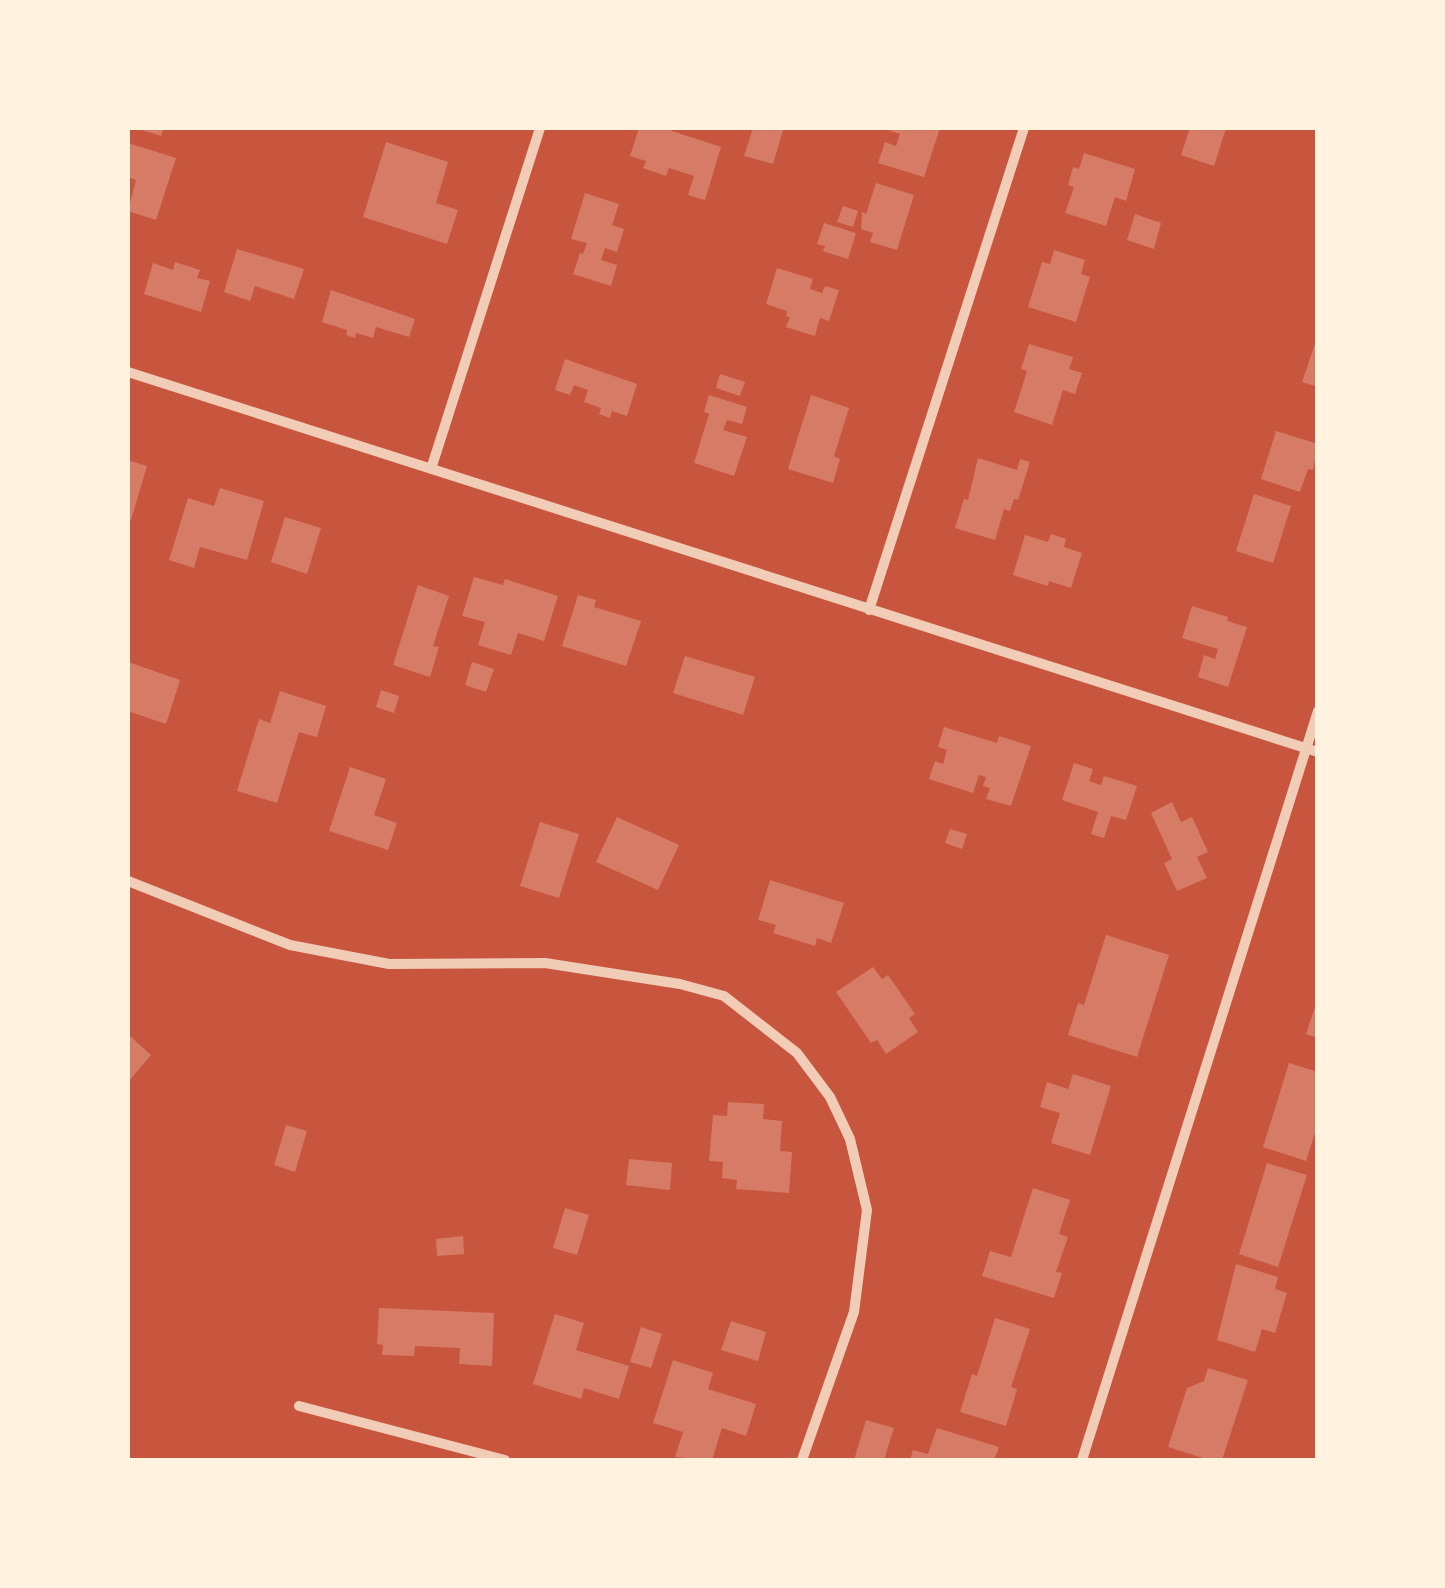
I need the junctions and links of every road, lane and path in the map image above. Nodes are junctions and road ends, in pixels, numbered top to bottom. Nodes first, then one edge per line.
1 (540, 128) edge
2 (1024, 128) edge
3 (128, 372) edge
4 (431, 469) junction
5 (869, 610) junction
6 (1318, 710) edge
7 (1306, 747) junction
8 (1318, 752) edge
9 (128, 881) edge
10 (299, 1406) dead end
11 (504, 1460) edge
12 (802, 1460) edge
13 (1082, 1460) edge

1 - 4 street
2 - 5 street
3 - 4 street
4 - 5 street
5 - 7 street
6 - 7 street
7 - 8 street
7 - 13 street
9 - 12 street
10 - 11 street

